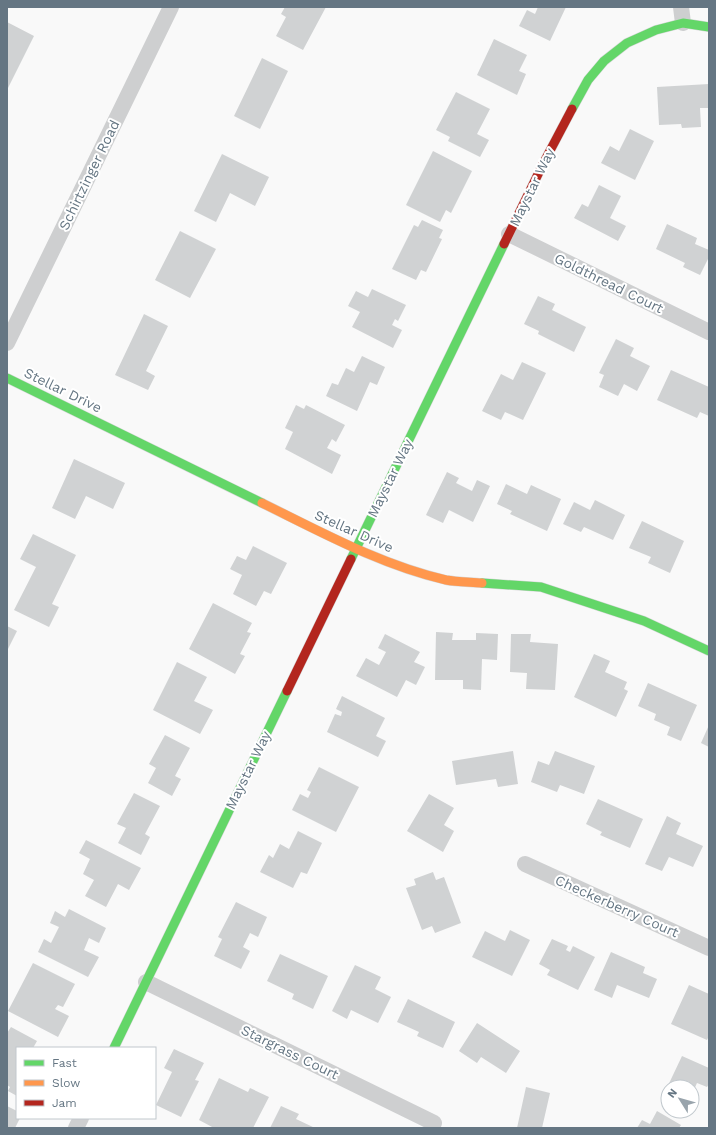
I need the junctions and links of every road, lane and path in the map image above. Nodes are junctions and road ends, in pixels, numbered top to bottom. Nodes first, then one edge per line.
1 (171, 7) edge
2 (682, 15) edge
3 (709, 27) edge
4 (509, 234) junction
5 (709, 332) edge
6 (7, 343) edge
7 (7, 378) edge
8 (356, 549) junction
9 (709, 651) edge
10 (525, 864) dead end
11 (709, 948) edge
12 (146, 982) junction
13 (114, 1047) edge
14 (80, 1119) edge
15 (434, 1123) dead end
16 (76, 1128) edge

1 - 6 street, Schirtzinger Road
2 - 3 street, Maystar Way
2 - 4 street, Maystar Way
4 - 5 street, Goldthread Court
4 - 8 street, Maystar Way
7 - 8 street, Stellar Drive
8 - 9 street, Stellar Drive
8 - 12 street, Maystar Way
10 - 11 street, Checkerberry Court
12 - 13 street, Maystar Way
12 - 15 street, Stargrass Court
14 - 16 street

